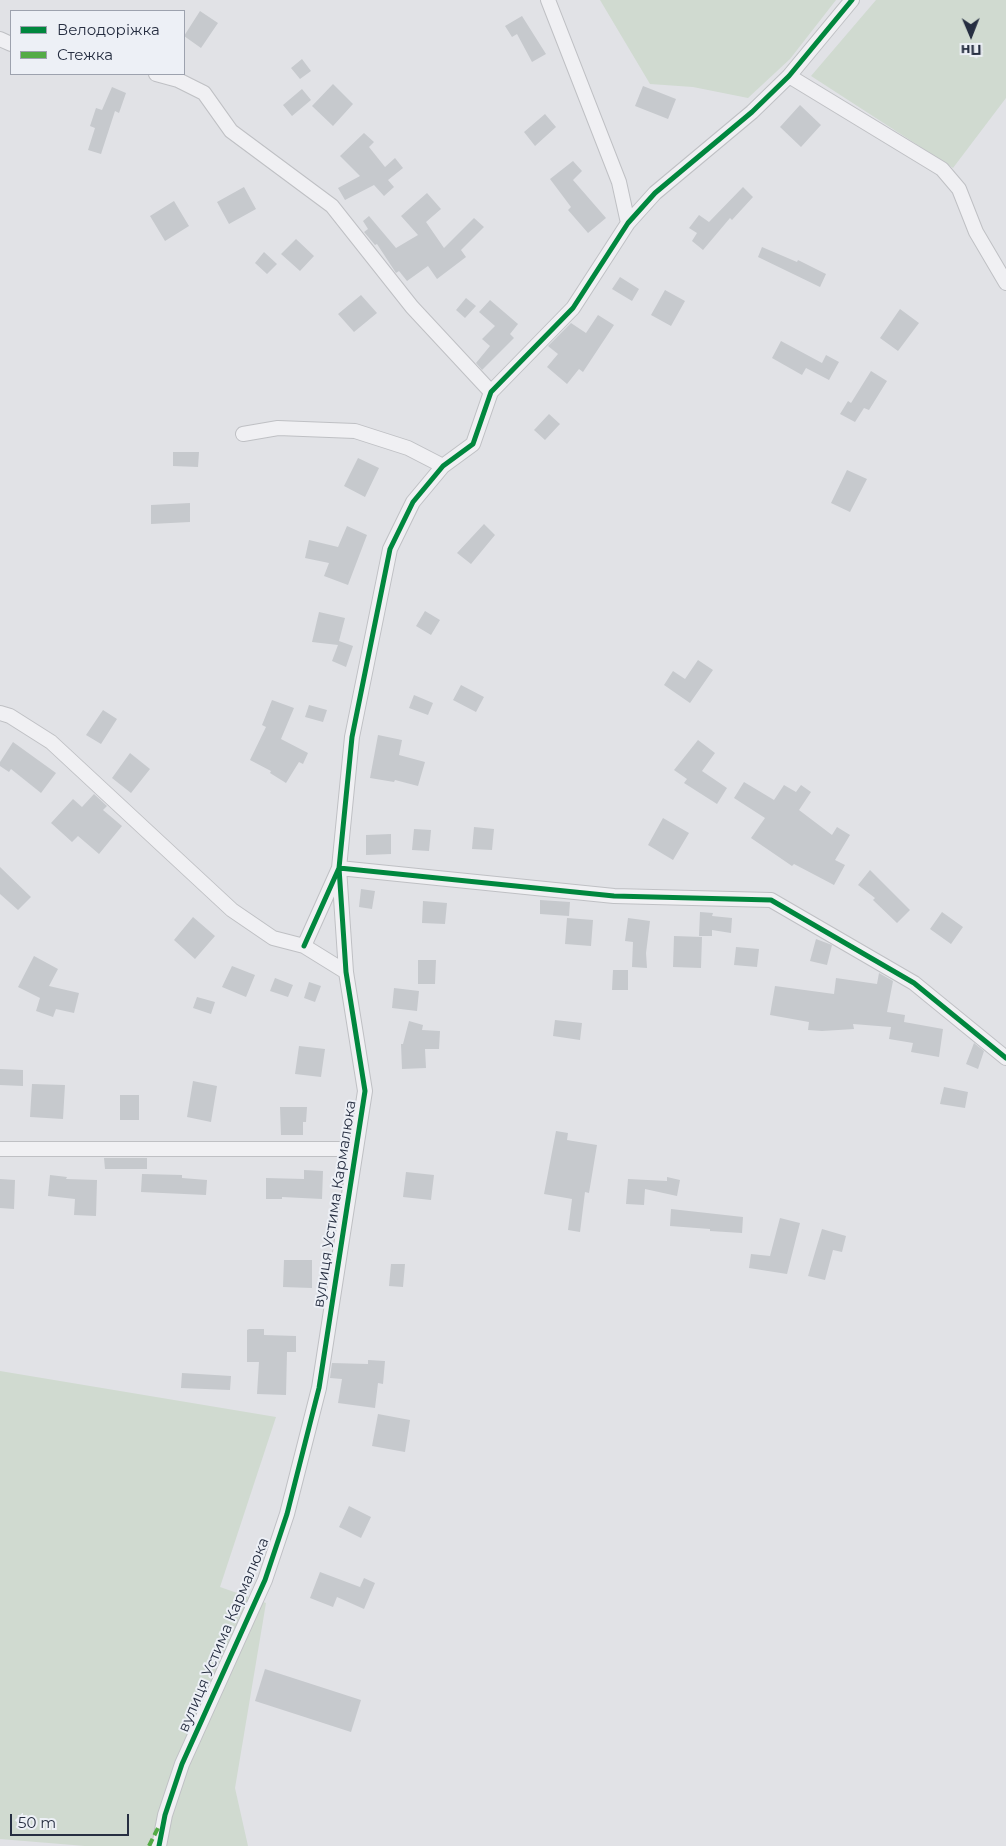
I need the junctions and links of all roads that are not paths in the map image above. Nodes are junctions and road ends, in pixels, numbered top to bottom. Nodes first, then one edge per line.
1 (548, 0) edge
2 (852, 0) edge
3 (160, 75) edge
4 (789, 76) junction
5 (628, 222) junction
6 (1006, 283) edge
7 (491, 392) junction
8 (243, 434) dead end
9 (443, 466) junction
10 (0, 712) edge
11 (339, 868) junction
12 (304, 946) junction
13 (346, 972) junction
14 (1006, 1058) edge
15 (0, 1149) edge
16 (356, 1149) junction
17 (159, 1846) edge

1 - 5 street
2 - 4 street, вулиця Устима Кармалюка
3 - 7 street
4 - 5 street, вулиця Устима Кармалюка
4 - 6 street
5 - 7 street, вулиця Устима Кармалюка
7 - 9 street, вулиця Устима Кармалюка
8 - 9 street
9 - 11 street, вулиця Устима Кармалюка
10 - 12 street
11 - 12 street
11 - 13 street, вулиця Устима Кармалюка
11 - 14 street
12 - 13 street
13 - 16 street, вулиця Устима Кармалюка
15 - 16 street
16 - 17 street, вулиця Устима Кармалюка

